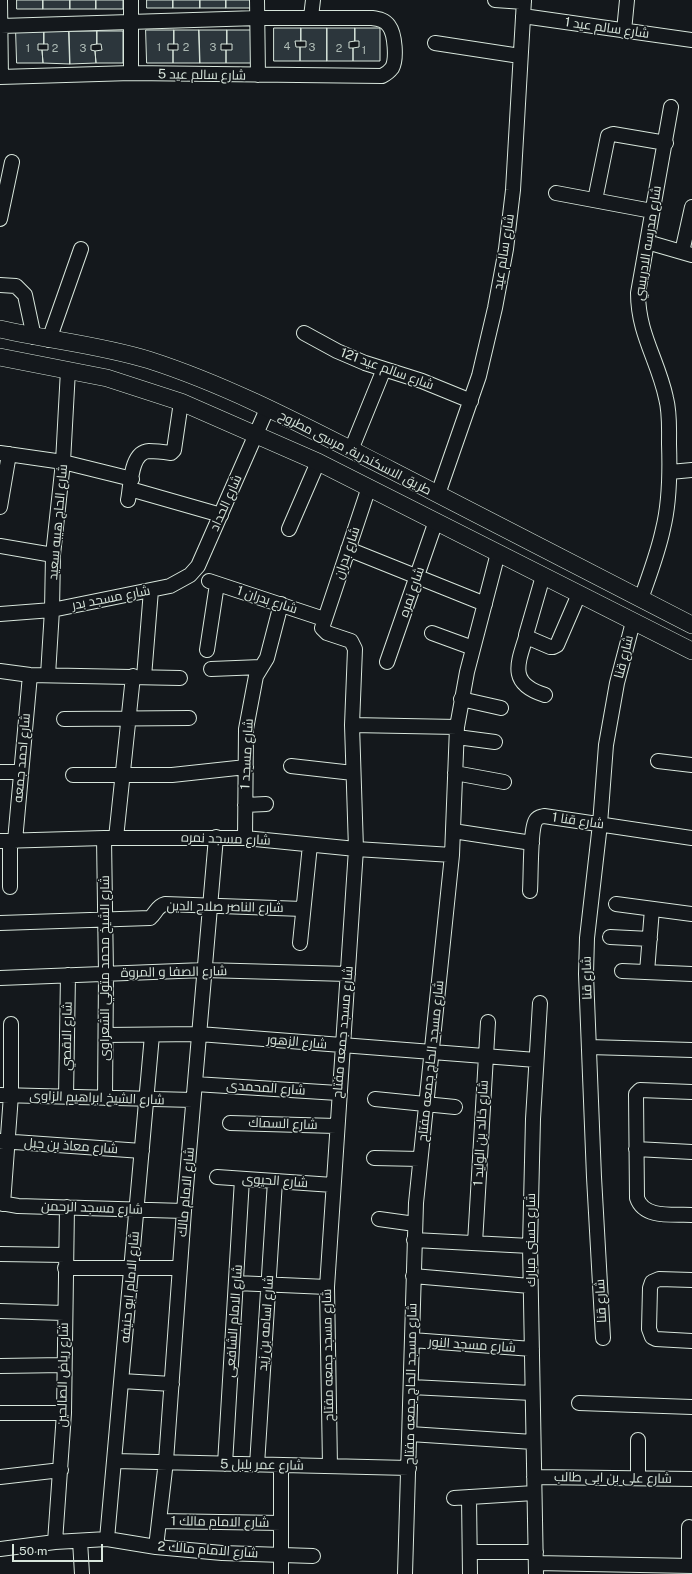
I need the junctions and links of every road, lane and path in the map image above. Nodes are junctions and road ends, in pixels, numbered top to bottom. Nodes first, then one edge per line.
1 (0, 0) edge
2 (131, 0) edge
3 (257, 0) edge
4 (313, 0) edge
5 (495, 0) edge
6 (628, 0) edge
7 (523, 6) edge
8 (311, 17) junction
9 (258, 18) junction
10 (131, 22) junction
11 (1, 26) edge
12 (624, 31) junction
13 (692, 40) edge
14 (435, 43) dead end
15 (520, 56) junction
16 (131, 73) junction
17 (258, 76) junction
18 (0, 77) edge
19 (671, 107) dead end
20 (666, 143) junction
21 (12, 162) dead end
22 (556, 193) dead end
23 (595, 200) junction
24 (692, 207) edge
25 (652, 211) junction
26 (0, 219) edge
27 (647, 242) junction
28 (81, 249) dead end
29 (687, 254) edge
30 (0, 285) edge
31 (0, 329) edge
32 (304, 333) dead end
33 (42, 338) junction
34 (0, 357) edge
35 (384, 369) junction
36 (68, 370) junction
37 (181, 402) junction
38 (471, 402) junction
39 (267, 409) junction
40 (256, 434) junction
41 (351, 450) junction
42 (4, 454) edge
43 (63, 462) junction
44 (318, 462) junction
45 (692, 470) edge
46 (670, 472) junction
47 (369, 487) junction
48 (130, 489) junction
49 (438, 494) junction
50 (0, 507) edge
51 (221, 515) junction
52 (436, 521) junction
53 (289, 529) dead end
54 (0, 546) edge
55 (348, 549) junction
56 (498, 553) junction
57 (53, 555) junction
58 (543, 576) junction
59 (418, 577) junction
60 (170, 586) joint
61 (151, 590) junction
62 (579, 594) junction
63 (642, 599) junction
64 (281, 604) junction
65 (485, 604) junction
66 (52, 610) junction
67 (0, 614) edge
68 (324, 618) junction
69 (634, 622) junction
70 (692, 625) edge
71 (432, 633) dead end
72 (526, 637) junction
73 (473, 648) junction
74 (206, 650) dead end
75 (692, 651) edge
76 (387, 662) dead end
77 (261, 667) junction
78 (211, 669) dead end
79 (0, 671) edge
80 (30, 675) junction
81 (48, 675) junction
82 (139, 676) junction
83 (180, 678) dead end
84 (545, 695) dead end
85 (461, 699) junction
86 (501, 708) dead end
87 (189, 718) dead end
88 (64, 719) dead end
89 (129, 719) junction
90 (352, 725) junction
91 (457, 732) junction
92 (494, 742) dead end
93 (658, 761) dead end
94 (692, 765) edge
95 (291, 766) dead end
96 (246, 767) junction
97 (0, 772) edge
98 (20, 772) junction
99 (353, 773) junction
100 (455, 773) junction
101 (73, 775) dead end
102 (123, 776) junction
103 (504, 782) dead end
104 (266, 804) dead end
105 (245, 805) junction
106 (600, 824) junction
107 (453, 831) junction
108 (216, 837) junction
109 (110, 838) junction
110 (245, 838) junction
111 (692, 838) edge
112 (9, 841) edge
113 (532, 843) junction
114 (310, 845) junction
115 (356, 849) junction
116 (452, 855) junction
117 (10, 887) dead end
118 (530, 891) dead end
119 (210, 904) junction
120 (616, 904) dead end
121 (304, 909) junction
122 (652, 909) junction
123 (692, 914) edge
124 (105, 918) junction
125 (0, 923) edge
126 (610, 937) dead end
127 (650, 939) junction
128 (300, 943) dead end
129 (204, 970) junction
130 (622, 971) dead end
131 (647, 972) junction
132 (106, 974) junction
133 (348, 974) junction
134 (692, 974) edge
135 (68, 975) junction
136 (0, 978) edge
137 (540, 1003) dead end
138 (488, 1022) dead end
139 (11, 1024) dead end
140 (199, 1034) junction
141 (106, 1035) junction
142 (152, 1035) junction
143 (5, 1046) edge
144 (343, 1046) junction
145 (588, 1047) junction
146 (692, 1050) edge
147 (432, 1052) junction
148 (486, 1057) junction
149 (536, 1060) junction
150 (195, 1084) junction
151 (692, 1092) edge
152 (338, 1093) junction
153 (5, 1095) edge
154 (66, 1097) junction
155 (105, 1098) junction
156 (146, 1099) junction
157 (375, 1099) dead end
158 (193, 1100) junction
159 (427, 1103) junction
160 (455, 1107) dead end
161 (230, 1123) dead end
162 (336, 1126) junction
163 (4, 1142) edge
164 (636, 1149) junction
165 (142, 1151) junction
166 (692, 1152) edge
167 (374, 1158) dead end
168 (420, 1159) junction
169 (217, 1178) dead end
170 (242, 1179) junction
171 (275, 1181) junction
172 (333, 1184) junction
173 (1, 1203) edge
174 (67, 1207) junction
175 (137, 1210) junction
176 (184, 1211) junction
177 (692, 1215) edge
178 (379, 1219) dead end
179 (415, 1224) junction
180 (414, 1240) junction
181 (475, 1243) junction
182 (530, 1246) junction
183 (0, 1254) edge
184 (65, 1261) junction
185 (132, 1268) junction
186 (180, 1268) junction
187 (414, 1276) junction
188 (692, 1280) edge
189 (236, 1283) junction
190 (268, 1284) junction
191 (327, 1286) junction
192 (530, 1286) junction
193 (0, 1311) edge
194 (64, 1313) junction
195 (603, 1338) dead end
196 (412, 1340) junction
197 (692, 1341) edge
198 (532, 1349) junction
199 (64, 1365) junction
200 (0, 1366) edge
201 (122, 1381) junction
202 (172, 1384) junction
203 (411, 1387) junction
204 (532, 1393) junction
205 (579, 1403) dead end
206 (692, 1407) edge
207 (0, 1413) edge
208 (64, 1413) junction
209 (410, 1434) junction
210 (638, 1440) dead end
211 (534, 1442) junction
212 (115, 1461) junction
213 (166, 1461) junction
214 (225, 1464) junction
215 (257, 1465) junction
216 (281, 1465) junction
217 (330, 1466) junction
218 (409, 1468) junction
219 (61, 1470) junction
220 (0, 1477) edge
221 (534, 1477) junction
222 (638, 1477) junction
223 (692, 1479) edge
224 (534, 1493) junction
225 (469, 1497) junction
226 (454, 1498) dead end
227 (159, 1521) junction
228 (281, 1523) junction
229 (689, 1527) dead end
230 (107, 1539) junction
231 (80, 1541) junction
232 (55, 1542) junction
233 (156, 1547) junction
234 (0, 1549) edge
235 (470, 1552) junction
236 (281, 1555) junction
237 (313, 1556) dead end
238 (536, 1563) edge
239 (690, 1566) edge
240 (82, 1574) edge
241 (281, 1574) edge
242 (405, 1574) edge
243 (470, 1574) edge

1 - 11 street
2 - 10 street
3 - 9 street
4 - 8 street
5 - 7 street, شارع سالم عيد 1
6 - 12 street
7 - 12 street, شارع سالم عيد 1
7 - 15 street, شارع سالم عيد
8 - 9 street
8 - 17 street, شارع سالم عيد 5
9 - 10 street
9 - 17 street
10 - 11 street
10 - 16 street
11 - 18 street
12 - 13 street, شارع سالم عيد 1
14 - 15 street
15 - 38 street, شارع سالم عيد
16 - 17 street, شارع سالم عيد 5
16 - 18 street, شارع سالم عيد 5
19 - 20 street, شارع مدرسه الادريسي
20 - 23 street
20 - 25 street, شارع مدرسه الادريسي
21 - 26 street
22 - 23 street
23 - 25 street
24 - 29 street
25 - 27 street, شارع مدرسه الادريسي
27 - 29 street
27 - 46 street, شارع مدرسه الادريسي
28 - 33 street
30 - 33 street
31 - 33 main road, طريق الاسكندرية, مرسى مطروح
32 - 35 street, شارع سالم عيد 121
33 - 39 main road, طريق الاسكندرية, مرسى مطروح
34 - 36 main road, طريق الاسكندرية, مرسى مطروح
35 - 38 street, شارع سالم عيد 121
35 - 41 street
36 - 37 main road, طريق الاسكندرية, مرسى مطروح
36 - 43 street, شارع الحاج هيبه سعيد
37 - 40 main road, طريق الاسكندرية, مرسى مطروح
37 - 48 street
38 - 49 street, شارع سالم عيد
39 - 40 street, شارع الحداد
39 - 41 main road, طريق الاسكندرية, مرسى مطروح
40 - 44 main road, طريق الاسكندرية, مرسى مطروح
40 - 51 street, شارع الحداد
41 - 49 main road, طريق الاسكندرية, مرسى مطروح
42 - 43 street
42 - 50 street
43 - 48 street
43 - 57 street, شارع الحاج هيبه سعيد
44 - 47 main road, طريق الاسكندرية, مرسى مطروح
44 - 53 street
45 - 46 street
46 - 63 street, شارع مدرسه الادريسي
47 - 52 main road, طريق الاسكندرية, مرسى مطروح
47 - 55 street, شارع بدران
48 - 51 street
49 - 63 main road, طريق الاسكندرية, مرسى مطروح
51 - 60 street, شارع الحداد
52 - 56 main road, طريق الاسكندرية, مرسى مطروح
52 - 59 street, شارع نمره
54 - 57 street
55 - 59 street
55 - 68 street, شارع بدران
56 - 58 main road, طريق الاسكندرية, مرسى مطروح
56 - 65 street, شارع مسجد الحاج جمعه مفتاح
57 - 66 street, شارع الحاج هيبه سعيد
58 - 62 main road, طريق الاسكندرية, مرسى مطروح
58 - 72 street
59 - 65 street
59 - 76 street, شارع نمره
60 - 61 street, شارع مسجد بدر
61 - 66 street, شارع مسجد بدر
61 - 82 street, شارع الشيخ محمد متولي الشعراوى
62 - 69 main road, طريق الاسكندرية, مرسى مطروح
62 - 72 street
63 - 70 main road, طريق الاسكندرية, مرسى مطروح
64 - 68 street, شارع بدران 1
64 - 74 street, شارع بدران 1
64 - 77 street, شارع مسجد 1
65 - 73 street, شارع مسجد الحاج جمعه مفتاح
66 - 67 street, شارع مسجد بدر
66 - 81 street, شارع الحاج هيبه سعيد
68 - 90 street, شارع مسجد جمعه مفتاح
69 - 75 main road, طريق الاسكندرية, مرسى مطروح
69 - 106 street, شارع قنا
71 - 73 street
72 - 84 street
73 - 85 street, شارع مسجد الحاج جمعه مفتاح
77 - 78 street
77 - 96 street, شارع مسجد 1
79 - 80 street
80 - 81 street
80 - 98 street, شارع احمد جمعه
81 - 82 street
82 - 83 street
82 - 89 street, شارع الشيخ محمد متولي الشعراوى
85 - 86 street
85 - 91 street, شارع مسجد الحاج جمعه مفتاح
87 - 89 street
88 - 89 street
89 - 102 street, شارع الشيخ محمد متولي الشعراوى
90 - 91 street
90 - 99 street, شارع مسجد جمعه مفتاح
91 - 92 street
91 - 100 street, شارع مسجد الحاج جمعه مفتاح
93 - 94 street
95 - 99 street
96 - 102 street
96 - 105 street, شارع مسجد 1
97 - 98 street
98 - 112 street, شارع احمد جمعه
99 - 115 street, شارع مسجد جمعه مفتاح
100 - 103 street
100 - 107 street, شارع مسجد الحاج جمعه مفتاح
101 - 102 street
102 - 109 street, شارع الشيخ محمد متولي الشعراوى
104 - 105 street
105 - 110 street, شارع مسجد 1
106 - 111 street, شارع قنا 1
106 - 113 street, شارع قنا 1
106 - 145 street, شارع قنا
107 - 113 street
107 - 116 street, شارع مسجد الحاج جمعه مفتاح
108 - 109 street, شارع مسجد نمره
108 - 110 street, شارع مسجد نمره
108 - 119 street, شارع الامام مالك
109 - 112 street, شارع مسجد نمره
109 - 124 street, شارع الشيخ محمد متولي الشعراوى
110 - 114 street, شارع مسجد نمره
112 - 117 street
113 - 118 street, شارع قنا 1
114 - 115 street, شارع مسجد نمره
114 - 121 street
115 - 116 street, شارع مسجد نمره
115 - 133 street, شارع مسجد جمعه مفتاح
116 - 147 street, شارع مسجد الحاج جمعه مفتاح
119 - 121 street, شارع الناصر صلاح الدين
119 - 124 street, شارع الناصر صلاح الدين
119 - 129 street, شارع الامام مالك
120 - 122 street
121 - 128 street
122 - 123 street
122 - 127 street
124 - 125 street, شارع الناصر صلاح الدين
124 - 132 street, شارع الشيخ محمد متولي الشعراوى
126 - 127 street
127 - 131 street
129 - 132 street, شارع الصفا و المروة
129 - 133 street, شارع الصفا و المروة
129 - 140 street, شارع الامام مالك
130 - 131 street
131 - 134 street
132 - 135 street, شارع الصفا و المروة
132 - 141 street, شارع الشيخ محمد متولي الشعراوى
133 - 144 street, شارع مسجد جمعه مفتاح
135 - 136 street, شارع الصفا و المروة
135 - 154 street, شارع الاقصي
137 - 149 street, شارع حسنى مبارك
138 - 148 street, شارع خالد بن الوليد 1
139 - 143 street
140 - 142 street, شارع الزهور
140 - 144 street, شارع الزهور
140 - 150 street, شارع الامام مالك
141 - 142 street, شارع الزهور
141 - 155 street, شارع الشيخ محمد متولي الشعراوى
142 - 156 street, شارع الامام ابو حنيفه
143 - 153 street
144 - 147 street, شارع الزهور
144 - 152 street, شارع مسجد جمعه مفتاح
145 - 146 street
145 - 195 street, شارع قنا
147 - 148 street, شارع الزهور
147 - 159 street, شارع مسجد الحاج جمعه مفتاح
148 - 149 street, شارع الزهور
148 - 181 street, شارع خالد بن الوليد 1
149 - 182 street, شارع حسنى مبارك
150 - 152 street, شارع المحمدى
150 - 158 street, شارع الامام مالك
151 - 164 street
152 - 162 street, شارع مسجد جمعه مفتاح
153 - 154 street, شارع الشيخ ابراهيم الزاوى
153 - 163 street
154 - 155 street, شارع الشيخ ابراهيم الزاوى
155 - 156 street, شارع الشيخ ابراهيم الزاوى
156 - 158 street, شارع الشيخ ابراهيم الزاوى
156 - 165 street, شارع الامام ابو حنيفه
157 - 159 street
158 - 176 street, شارع الامام مالك
159 - 160 street
159 - 168 street, شارع مسجد الحاج جمعه مفتاح
161 - 162 street, شارع السماك
162 - 172 street, شارع مسجد جمعه مفتاح
163 - 165 street, شارع معاذ بن جبل
163 - 173 street
164 - 166 street
164 - 177 street
165 - 175 street, شارع الامام ابو حنيفه
167 - 168 street
168 - 179 street, شارع مسجد الحاج جمعه مفتاح
169 - 170 street, شارع الحيوى
170 - 171 street, شارع الحيوى
170 - 189 street, شارع الامام الشافعى
171 - 172 street, شارع الحيوى
171 - 190 street, شارع اسامه بن زيد
172 - 191 street, شارع مسجد جمعه مفتاح
173 - 174 street, شارع مسجد الرحمن
174 - 175 street, شارع مسجد الرحمن
174 - 184 street, شارع رياض الصالحين
175 - 176 street, شارع مسجد الرحمن
175 - 185 street, شارع الامام ابو حنيفه
176 - 186 street, شارع الامام مالك
178 - 179 street
179 - 180 street, شارع مسجد الحاج جمعه مفتاح
180 - 181 street
180 - 187 street, شارع مسجد الحاج جمعه مفتاح
181 - 182 street
182 - 192 street, شارع حسنى مبارك
183 - 184 street
184 - 185 street
184 - 194 street, شارع رياض الصالحين
185 - 186 street
185 - 201 street, شارع الامام ابو حنيفه
186 - 202 street, شارع الامام مالك
187 - 192 street
187 - 196 street, شارع مسجد الحاج جمعه مفتاح
188 - 197 street
189 - 190 street
189 - 214 street, شارع الامام الشافعى
190 - 191 street
190 - 215 street, شارع اسامه بن زيد
191 - 217 street, شارع مسجد جمعه مفتاح
192 - 198 street, شارع حسنى مبارك
193 - 194 street
194 - 199 street, شارع رياض الصالحين
196 - 198 street, شارع مسجد النور
196 - 203 street, شارع مسجد الحاج جمعه مفتاح
198 - 204 street, شارع حسنى مبارك
199 - 200 street
199 - 208 street, شارع رياض الصالحين
201 - 202 street
201 - 212 street, شارع الامام ابو حنيفه
202 - 213 street, شارع الامام مالك
203 - 204 street
203 - 209 street, شارع مسجد الحاج جمعه مفتاح
204 - 211 street, شارع حسنى مبارك
205 - 206 street
207 - 208 street
208 - 219 street, شارع رياض الصالحين
209 - 211 street
209 - 218 street, شارع مسجد الحاج جمعه مفتاح
210 - 222 street
211 - 221 street, شارع حسنى مبارك
212 - 213 street, شارع عمر بلبل 5
212 - 230 street, شارع الامام ابو حنيفه
213 - 214 street, شارع عمر بلبل 5
213 - 227 street, شارع الامام مالك
214 - 215 street, شارع عمر بلبل 5
215 - 216 street, شارع عمر بلبل 5
216 - 217 street, شارع عمر بلبل 5
216 - 228 street
217 - 218 street, شارع عمر بلبل 5
218 - 242 street, شارع مسجد الحاج جمعه مفتاح
219 - 220 street
219 - 232 street, شارع رياض الصالحين
221 - 222 street, شارع على بن ابى طالب
221 - 224 street, شارع حسنى مبارك
222 - 223 street, شارع على بن ابى طالب
224 - 225 street
224 - 238 street, شارع حسنى مبارك
225 - 226 street
225 - 235 street
227 - 228 street, شارع الامام مالك 1
227 - 233 street, شارع الامام مالك
228 - 236 street
229 - 239 street
230 - 231 street, شارع الامام مالك 2
230 - 233 street, شارع الامام مالك 2
231 - 232 street, شارع الامام مالك 2
231 - 240 street
232 - 234 street, شارع الامام مالك 2
233 - 236 street, شارع الامام مالك 2
235 - 238 street
235 - 243 street
236 - 237 street, شارع الامام مالك 2
236 - 241 street
238 - 239 street

